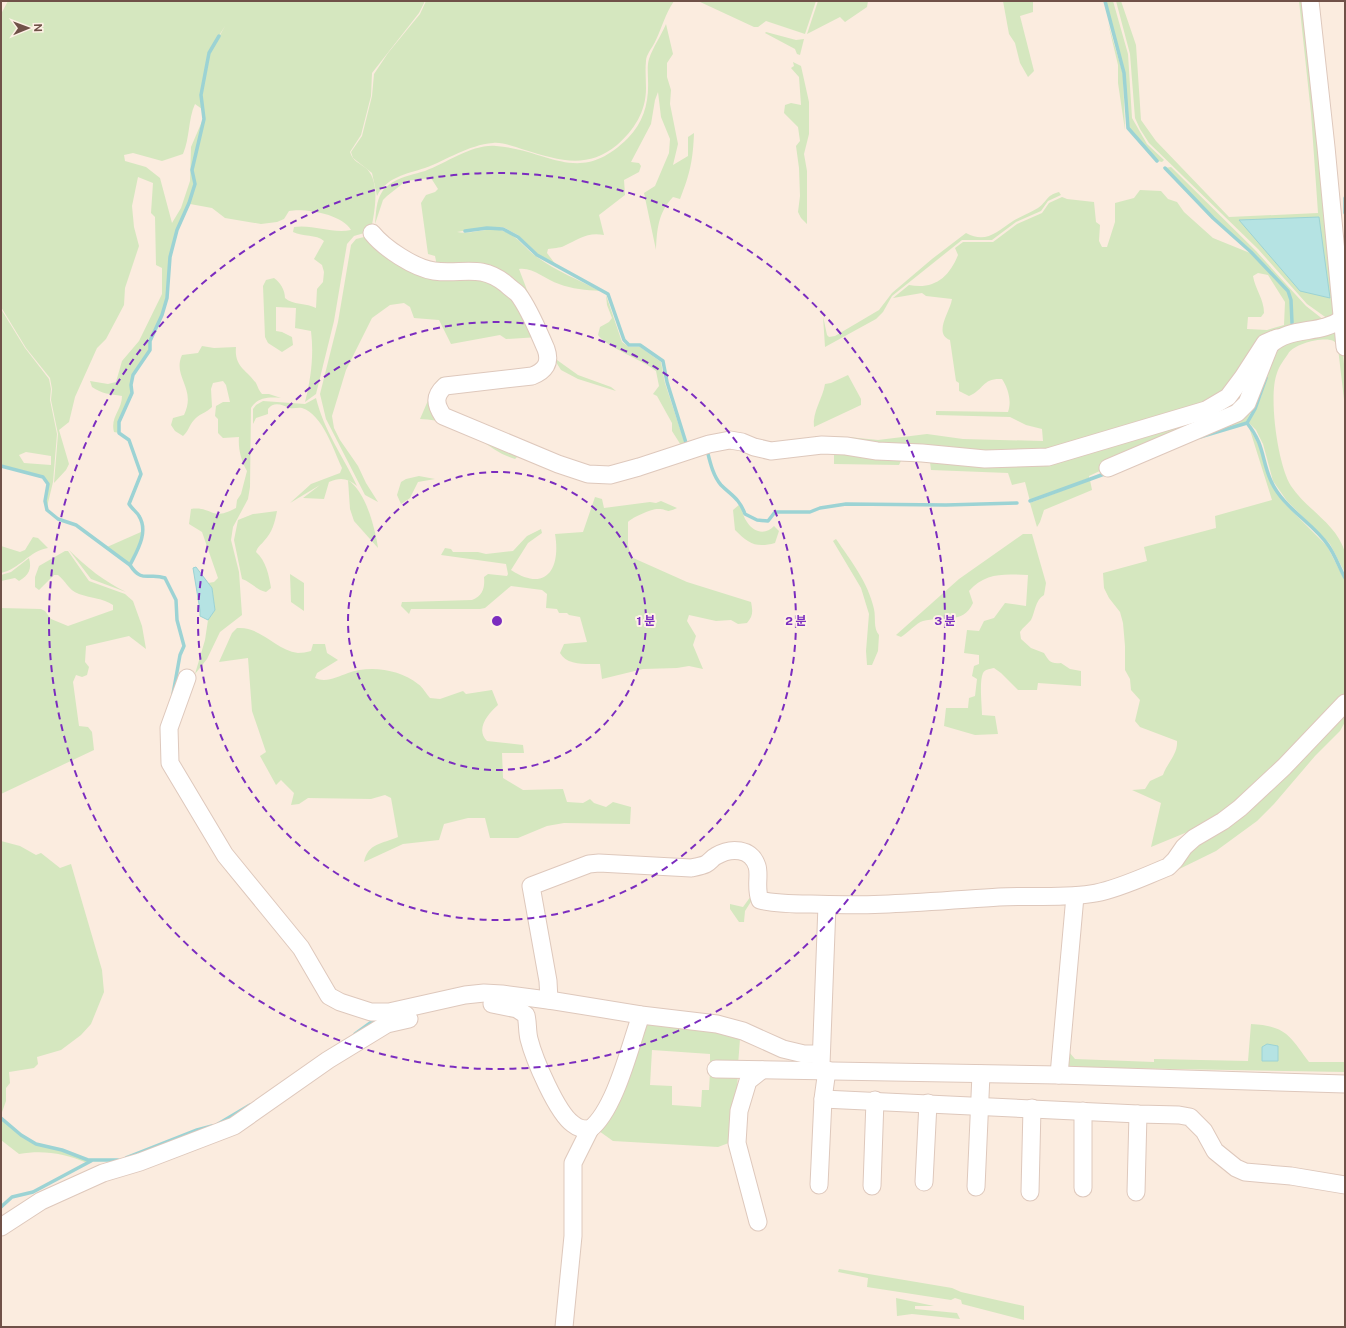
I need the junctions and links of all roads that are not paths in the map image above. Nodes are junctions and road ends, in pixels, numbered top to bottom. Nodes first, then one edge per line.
1 (1310, 1) edge
2 (372, 233) dead end
3 (1342, 319) junction
4 (1277, 338) junction
5 (1345, 347) edge
6 (1108, 468) dead end
7 (187, 678) dead end
8 (1345, 702) edge
9 (1075, 896) junction
10 (827, 905) junction
11 (549, 1000) junction
12 (641, 1015) junction
13 (823, 1065) junction
14 (716, 1069) dead end
15 (762, 1070) junction
16 (981, 1074) junction
17 (1059, 1075) junction
18 (1345, 1084) edge
19 (823, 1099) junction
20 (875, 1100) junction
21 (928, 1103) junction
22 (980, 1106) junction
23 (1032, 1108) junction
24 (1083, 1112) junction
25 (1138, 1114) junction
26 (590, 1129) junction
27 (924, 1182) dead end
28 (819, 1185) dead end
29 (1345, 1185) edge
30 (872, 1186) dead end
31 (976, 1187) dead end
32 (1083, 1188) dead end
33 (1030, 1192) dead end
34 (1136, 1192) dead end
35 (758, 1222) dead end
36 (1, 1227) edge
37 (564, 1327) edge

1 - 3 street
2 - 4 street
3 - 4 street
3 - 5 street
4 - 6 street
7 - 11 street
8 - 9 street
9 - 10 street
9 - 17 street
10 - 11 street
10 - 13 street
11 - 12 street
12 - 13 street
12 - 26 street
13 - 15 street
13 - 16 street
13 - 19 street
14 - 15 street
15 - 35 street
16 - 17 street
16 - 22 street
17 - 18 street
19 - 20 street
19 - 28 street
20 - 21 street
20 - 30 street
21 - 22 street
21 - 27 street
22 - 23 street
22 - 31 street
23 - 24 street
23 - 33 street
24 - 25 street
24 - 32 street
25 - 29 street
25 - 34 street
26 - 36 street
26 - 37 street

